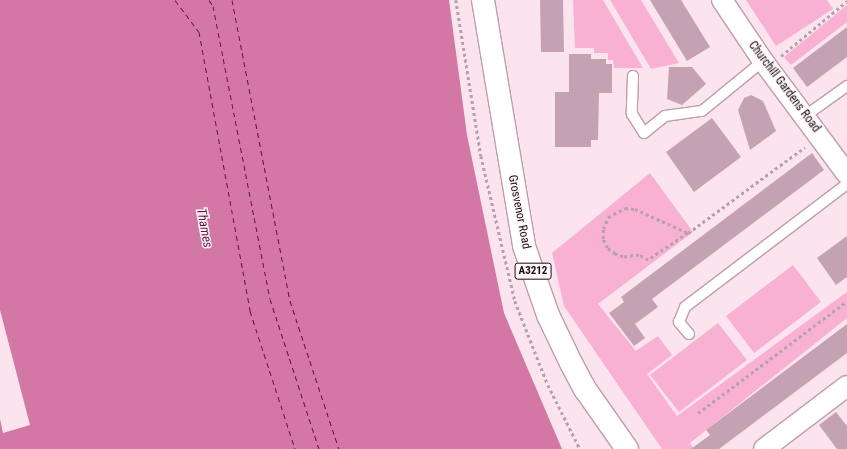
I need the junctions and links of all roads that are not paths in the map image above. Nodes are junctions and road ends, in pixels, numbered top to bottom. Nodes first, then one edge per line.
1 (483, 0) edge
2 (722, 0) edge
3 (763, 61) junction
4 (633, 76) dead end
5 (847, 86) edge
6 (806, 116) junction
7 (847, 174) edge
8 (847, 184) edge
9 (689, 334) dead end
10 (847, 386) edge
11 (627, 449) edge
12 (764, 449) edge

1 - 11 highway, Grosvenor Road / A3212
2 - 3 street, Churchill Gardens Road
3 - 4 lane
3 - 6 street, Churchill Gardens Road
5 - 6 lane
6 - 7 street, Churchill Gardens Road
8 - 9 lane
10 - 12 street

